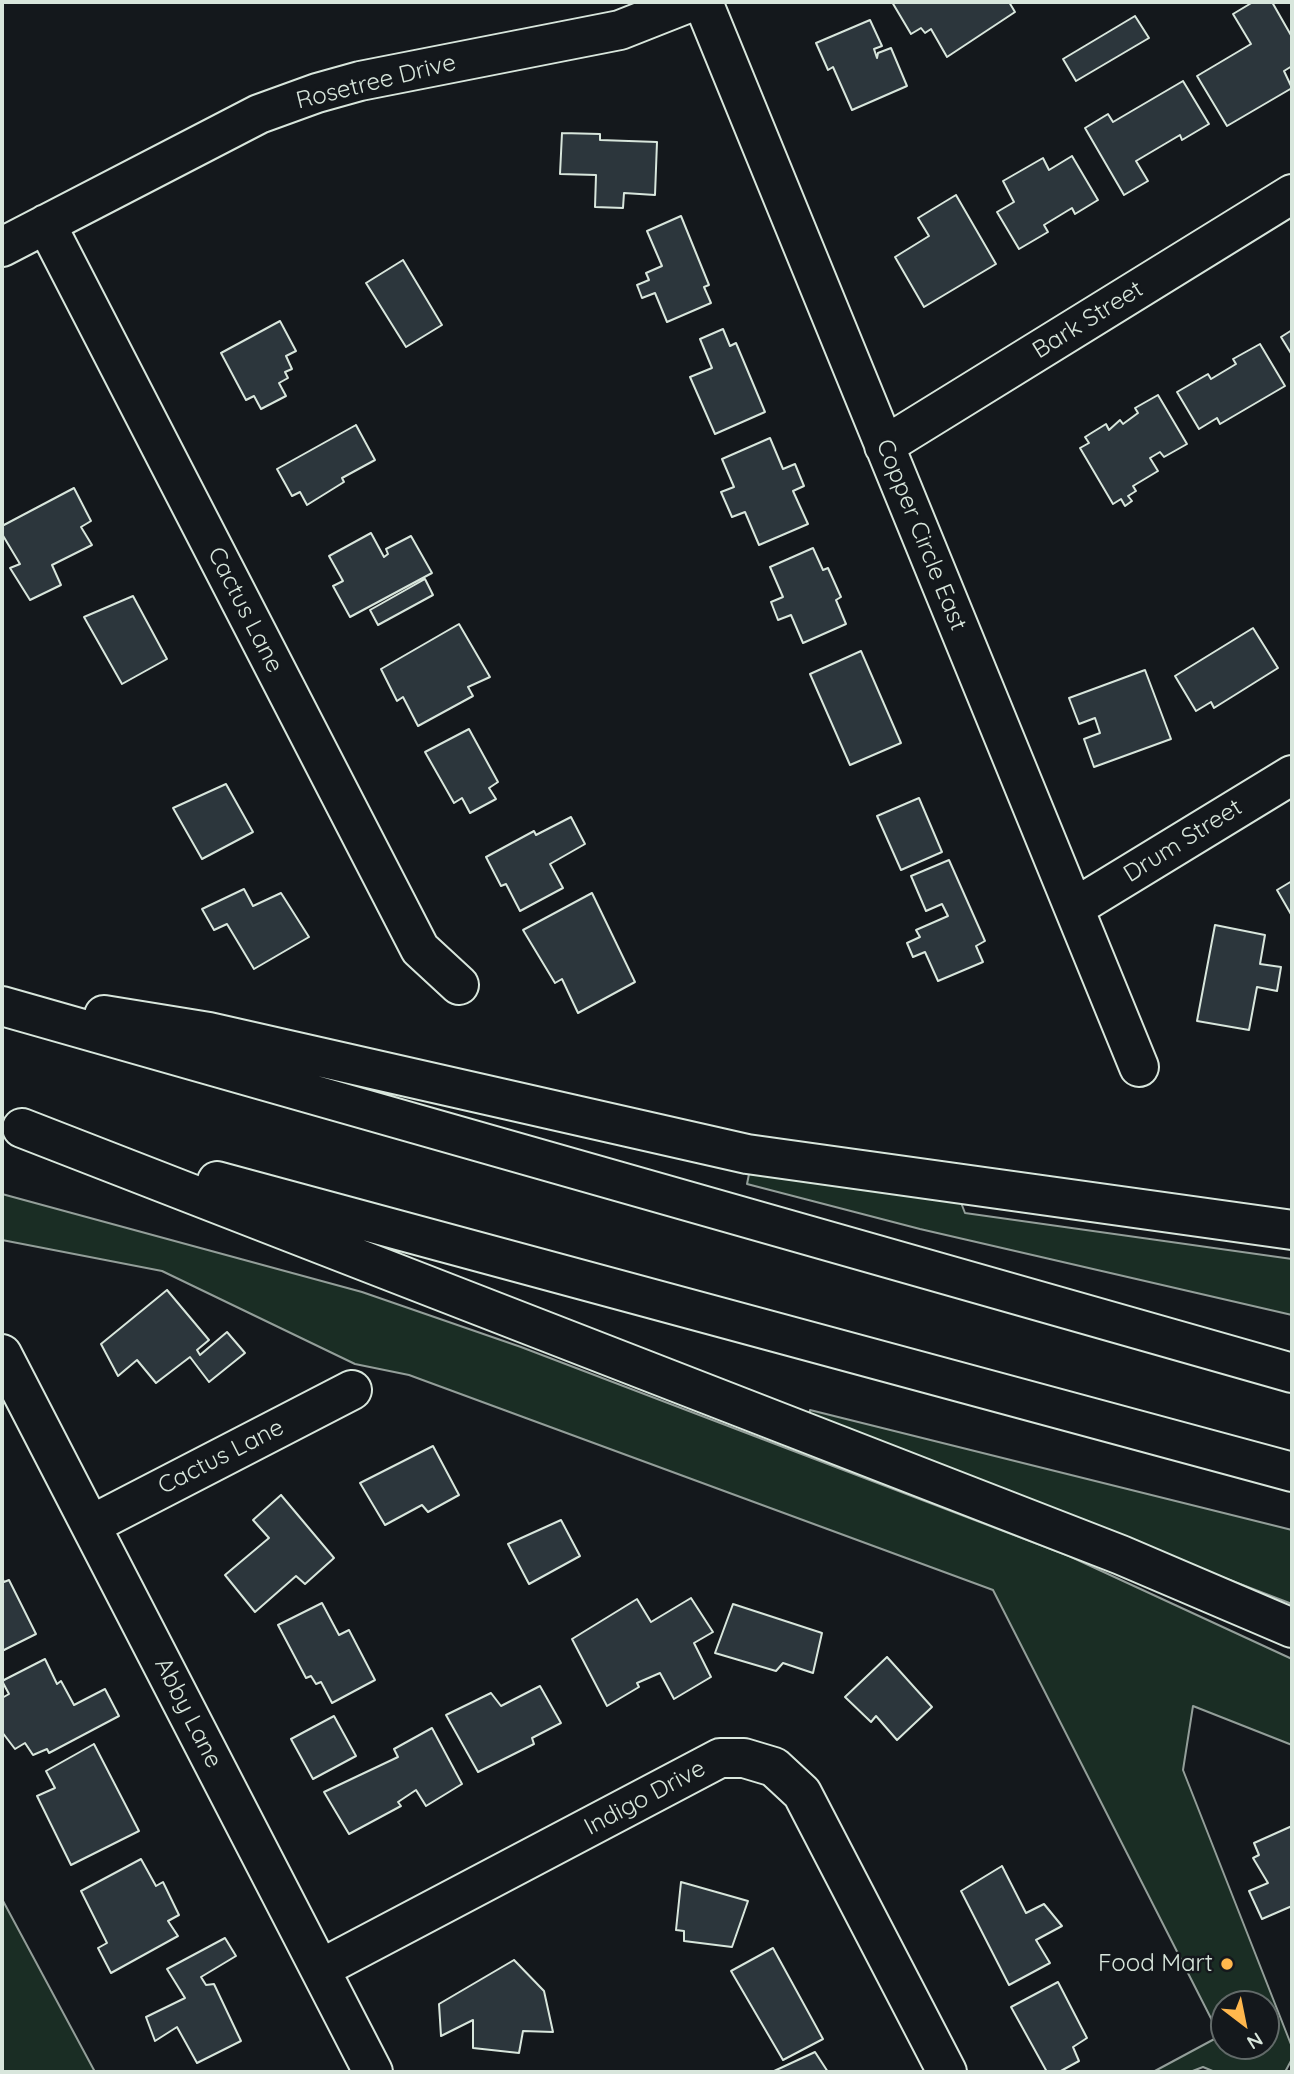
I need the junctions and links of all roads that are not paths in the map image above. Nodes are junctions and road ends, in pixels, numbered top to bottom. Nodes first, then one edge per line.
1 (691, 2) edge
2 (703, 2) edge
3 (1292, 194) edge
4 (46, 223) junction
5 (2, 247) edge
6 (884, 446) junction
7 (1292, 775) edge
8 (1074, 908) junction
9 (458, 985) dead end
10 (2, 998) edge
11 (2, 1006) edge
12 (1139, 1068) dead end
13 (12, 1125) edge
14 (1292, 1230) edge
15 (2, 1354) edge
16 (1292, 1373) edge
17 (352, 1390) dead end
18 (1292, 1472) edge
19 (91, 1525) junction
20 (1292, 1628) edge
21 (320, 1969) junction
22 (373, 2072) edge
23 (947, 2072) edge

1 - 4 main road, Rosetree Drive
2 - 6 main road, Copper Circle East
3 - 6 main road, Bark Street
4 - 5 main road, Rosetree Drive
4 - 9 main road, Cactus Lane
6 - 8 main road, Copper Circle East
7 - 8 main road, Drum Street
8 - 12 main road, Copper Circle East
10 - 14 main road
11 - 16 main road
13 - 18 main road
13 - 20 main road
15 - 19 main road, Abby Lane
17 - 19 main road, Cactus Lane
19 - 21 main road, Abby Lane
21 - 22 main road, Abby Lane
21 - 23 main road, Indigo Drive

